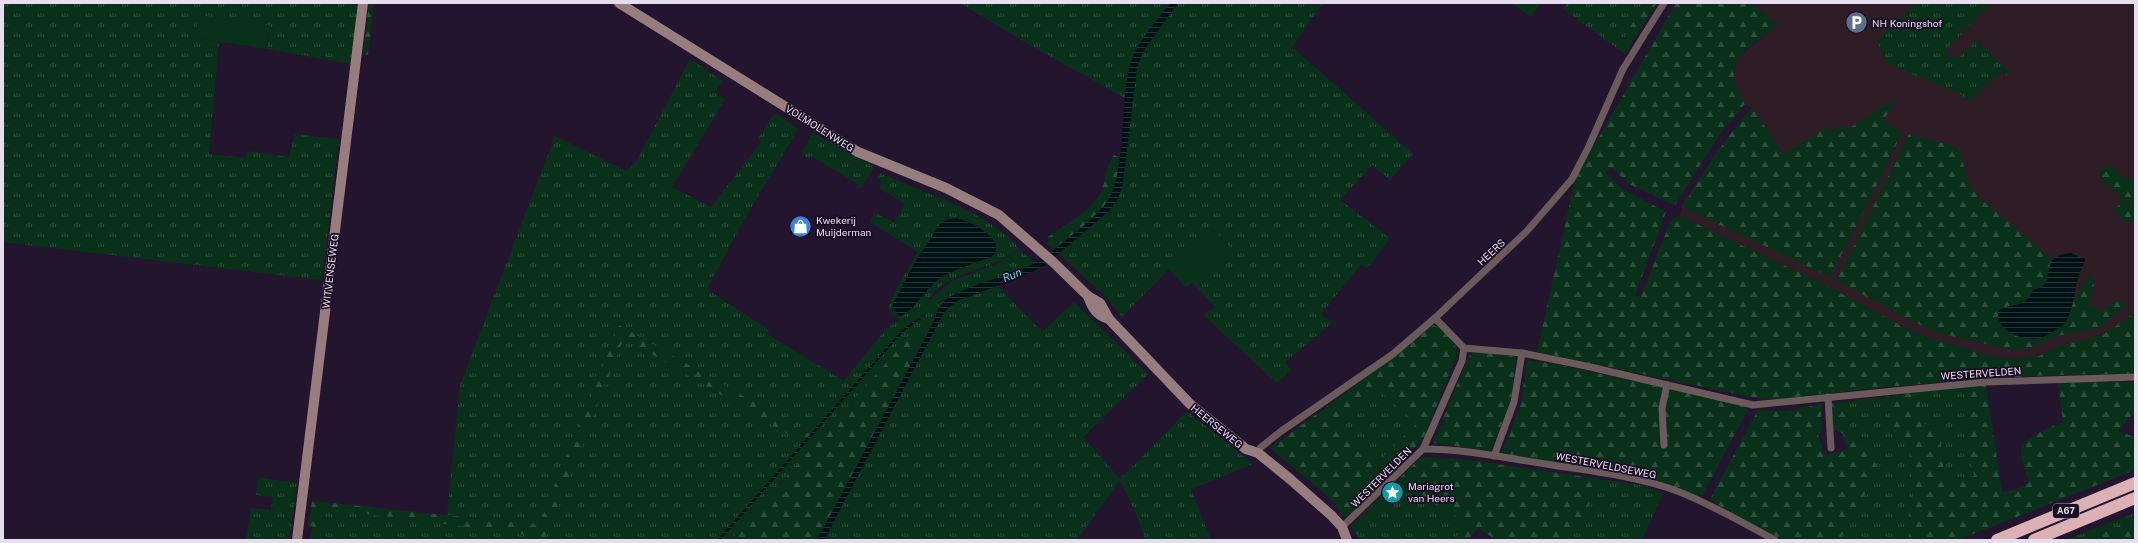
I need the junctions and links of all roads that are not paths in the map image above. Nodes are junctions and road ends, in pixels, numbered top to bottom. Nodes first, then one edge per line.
1 (363, 3) edge
2 (619, 3) edge
3 (1664, 3) edge
4 (1026, 239) joint
5 (1435, 318) junction
6 (1464, 348) junction
7 (1522, 354) junction
8 (2135, 378) edge
9 (1667, 385) junction
10 (1828, 397) junction
11 (1664, 445) dead end
12 (1831, 448) dead end
13 (1423, 449) junction
14 (1258, 453) junction
15 (1494, 456) junction
16 (2135, 483) edge
17 (2135, 498) edge
18 (1342, 528) junction
19 (297, 540) edge
20 (1347, 540) edge
21 (1775, 540) edge
22 (1996, 540) edge
23 (2034, 540) edge

1 - 19 street, WITVENSEWEG
2 - 4 street, VOLMOLENWEG
3 - 5 street, HEERS
4 - 14 street, HEERSEWEG
5 - 6 street
5 - 14 street, HEERS
6 - 7 street, WESTERVELDEN
6 - 13 street, WESTERVELDEN
7 - 9 street, WESTERVELDEN
7 - 15 street
8 - 10 street, WESTERVELDEN
9 - 10 street, WESTERVELDEN
9 - 11 street
10 - 12 street
13 - 15 street, WESTERVELDSEWEG
13 - 18 street, WESTERVELDEN
14 - 18 street, HEERSEWEG
15 - 21 street, WESTERVELDSEWEG
16 - 22 highway, A67
17 - 23 highway, A67
18 - 20 street, HEERSEWEG

